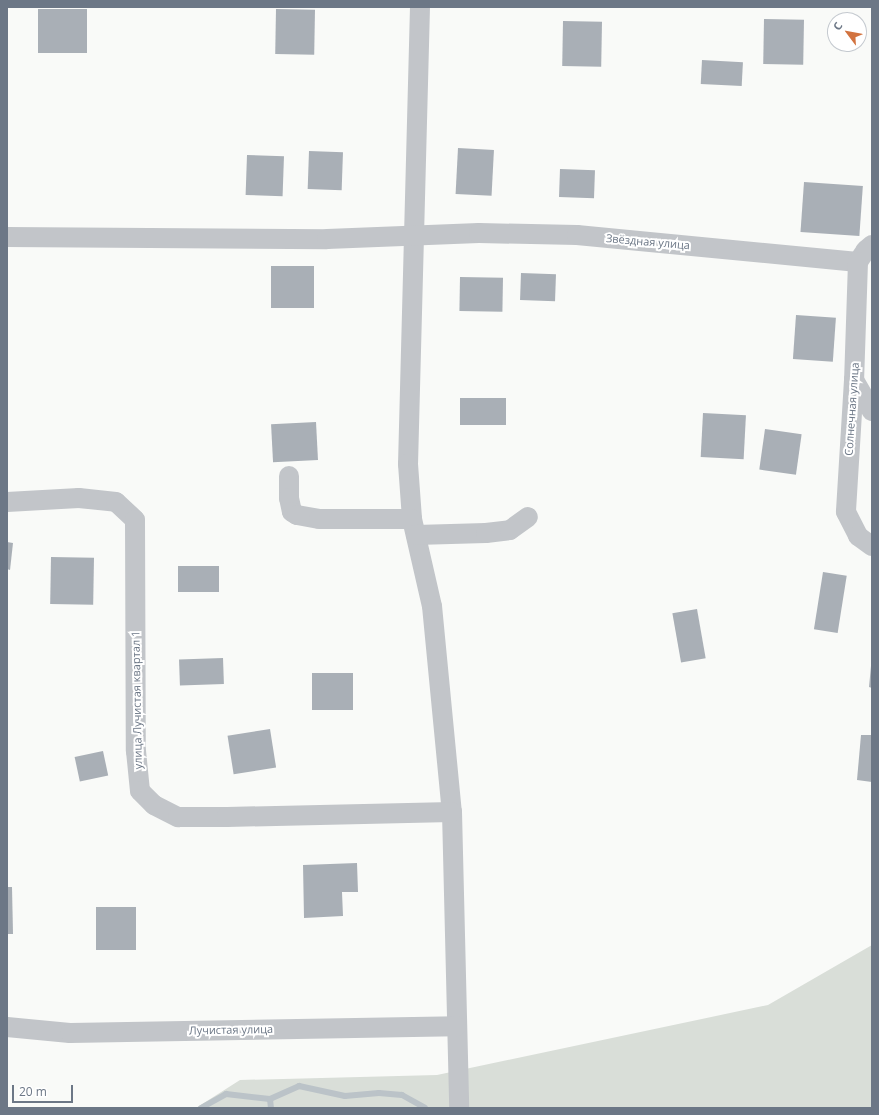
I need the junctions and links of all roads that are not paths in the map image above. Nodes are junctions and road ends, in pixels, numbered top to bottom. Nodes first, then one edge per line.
1 (420, 7) edge
2 (414, 236) junction
3 (7, 237) edge
4 (872, 245) edge
5 (858, 262) junction
6 (863, 381) edge
7 (872, 411) edge
8 (289, 476) dead end
9 (7, 502) edge
10 (528, 517) dead end
11 (414, 527) junction
12 (872, 546) edge
13 (452, 812) junction
14 (456, 1026) junction
15 (7, 1027) edge
16 (459, 1108) edge

1 - 2 street
2 - 3 street, Звёздная улица
2 - 5 street, Звёздная улица
2 - 11 street
4 - 5 street
5 - 6 street, Солнечная улица
6 - 7 street
6 - 12 street, Солнечная улица
8 - 11 street
9 - 13 street, улица Лучистая квартал 1
10 - 11 street
11 - 13 street
13 - 14 street
14 - 15 street, Лучистая улица
14 - 16 street

